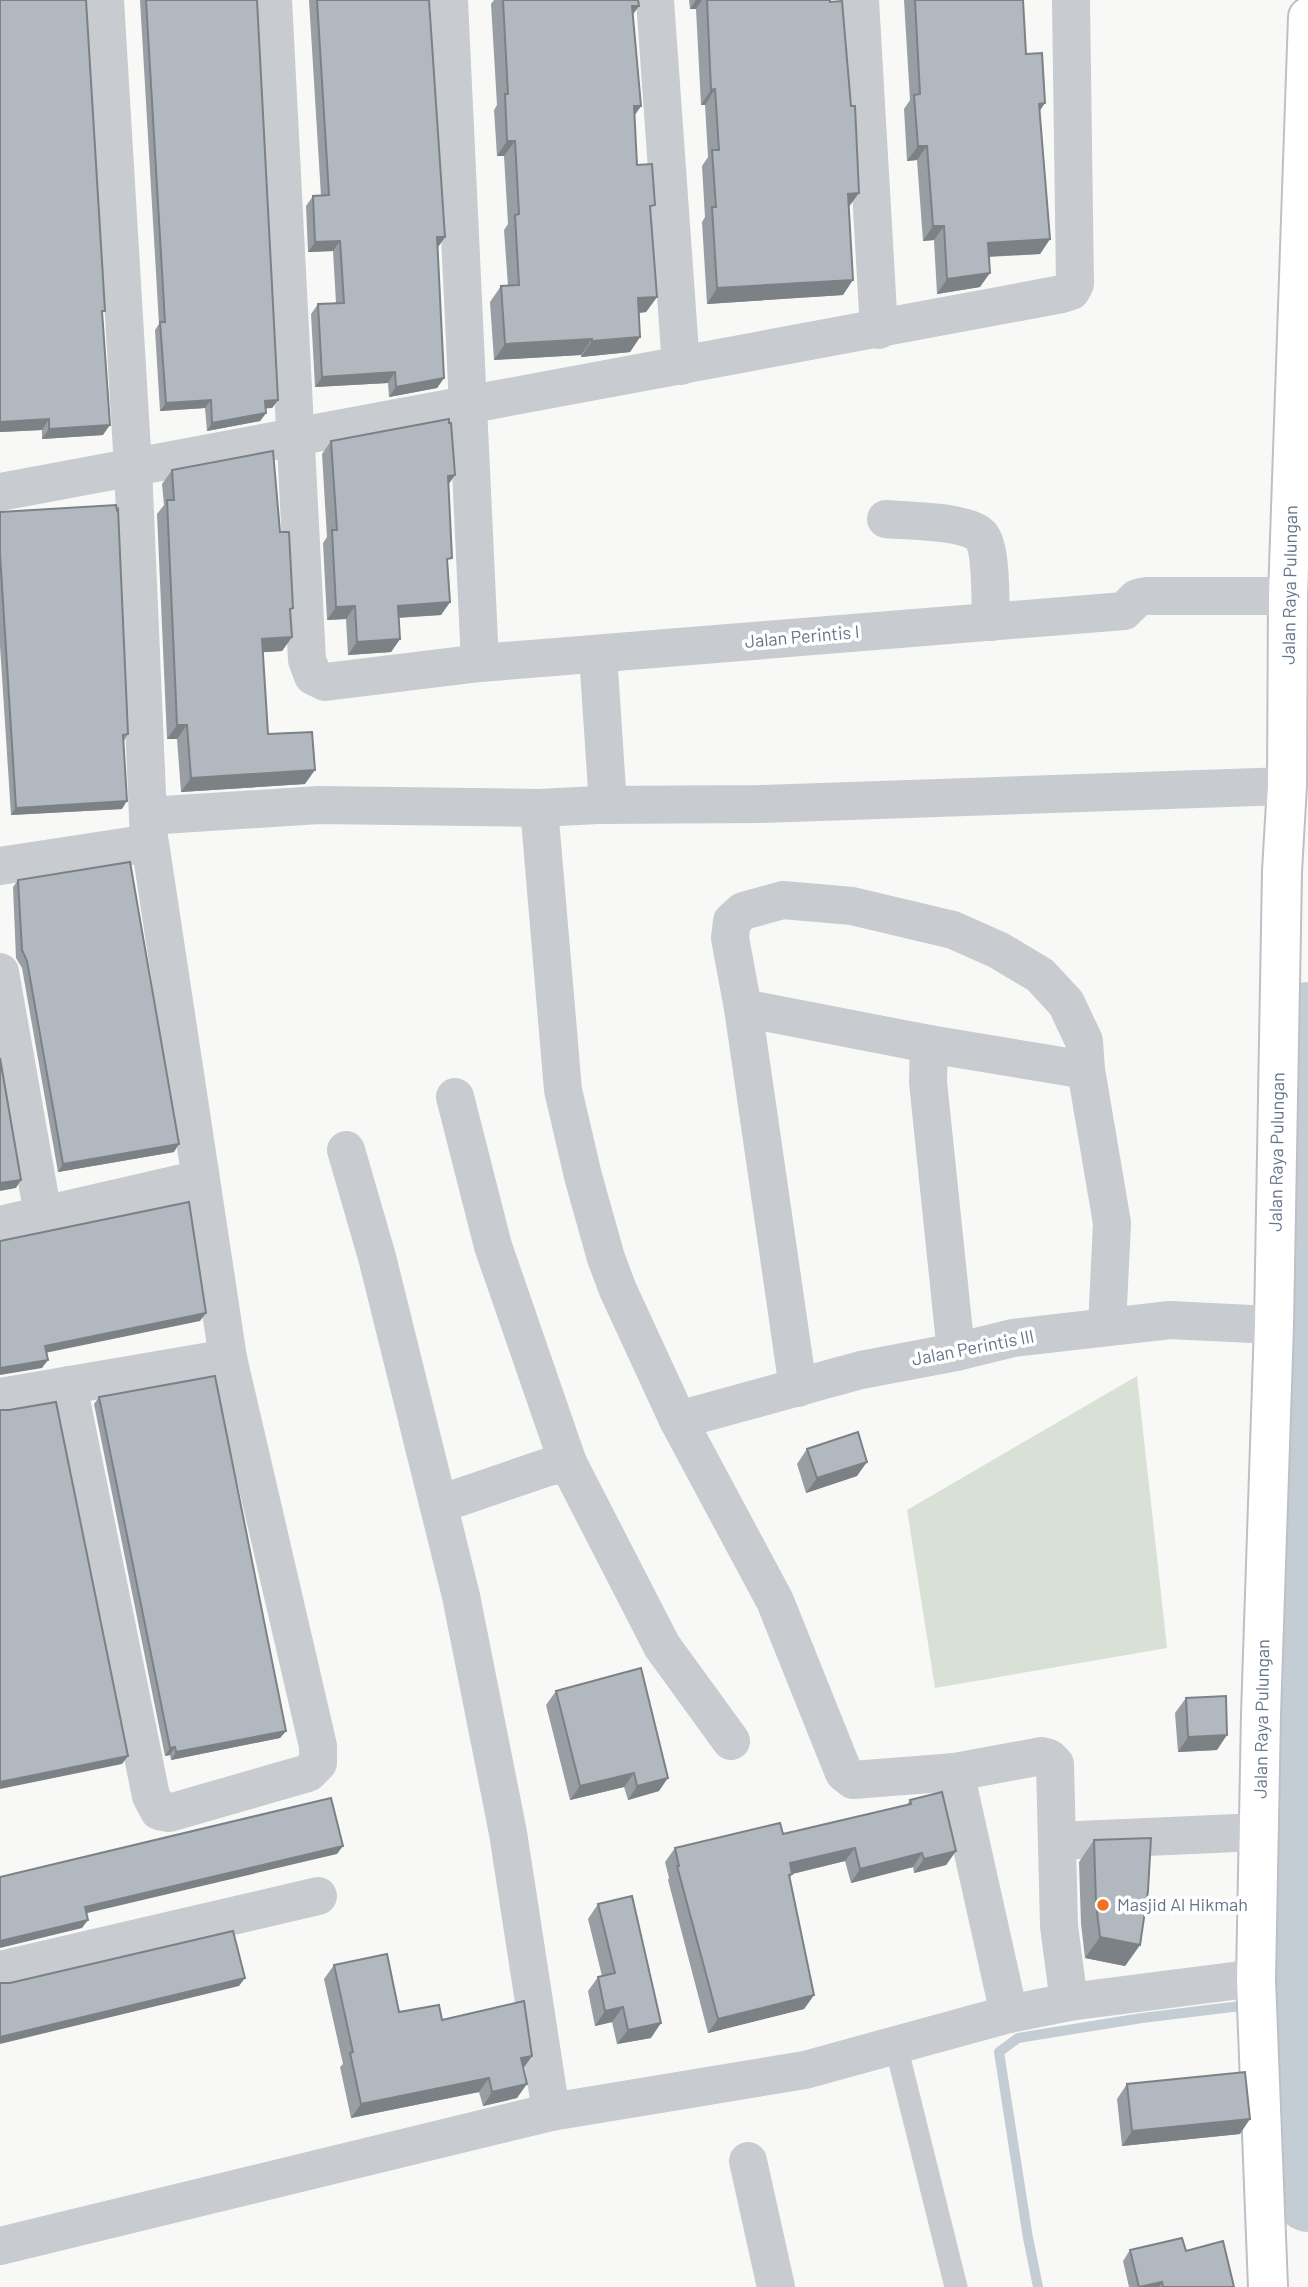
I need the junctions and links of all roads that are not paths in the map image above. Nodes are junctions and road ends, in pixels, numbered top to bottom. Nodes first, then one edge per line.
1 (106, 0) edge
2 (273, 0) edge
3 (449, 0) edge
4 (655, 0) edge
5 (860, 0) edge
6 (1070, 0) edge
7 (1308, 17) edge
8 (879, 330) junction
9 (681, 366) junction
10 (466, 406) junction
11 (296, 438) junction
12 (133, 467) junction
13 (0, 492) edge
14 (886, 519) dead end
15 (1288, 596) junction
16 (991, 622) junction
17 (598, 654) junction
18 (480, 663) junction
19 (1287, 786) junction
20 (608, 806) junction
21 (539, 808) junction
22 (149, 829) junction
23 (0, 866) edge
24 (0, 972) edge
25 (743, 1008) junction
26 (929, 1044) junction
27 (1086, 1070) junction
28 (455, 1097) dead end
29 (346, 1150) dead end
30 (200, 1179) junction
31 (43, 1215) junction
32 (0, 1225) edge
33 (1274, 1325) junction
34 (1107, 1327) junction
35 (956, 1352) junction
36 (228, 1358) junction
37 (68, 1385) junction
38 (798, 1388) junction
39 (0, 1397) edge
40 (678, 1420) junction
41 (568, 1463) junction
42 (440, 1504) junction
43 (731, 1741) dead end
44 (954, 1772) junction
45 (1259, 1832) junction
46 (1057, 1841) junction
47 (318, 1896) dead end
48 (0, 1970) edge
49 (1257, 1992) junction
50 (1069, 2002) junction
51 (1009, 2014) junction
52 (896, 2046) junction
53 (551, 2112) junction
54 (748, 2161) dead end
55 (0, 2246) edge
56 (776, 2287) edge
57 (956, 2287) edge
58 (1268, 2287) edge

1 - 12 street
2 - 11 street
3 - 10 street
4 - 9 street
5 - 8 street
6 - 8 street
7 - 15 street, Jalan Raya Pulungan
8 - 9 street
9 - 10 street
10 - 11 street
10 - 18 street
11 - 12 street
11 - 18 street, Jalan Perintis I
12 - 13 street
12 - 22 street
14 - 16 street
15 - 16 street, Jalan Perintis I
15 - 19 street, Jalan Raya Pulungan
16 - 17 street, Jalan Perintis I
17 - 18 street, Jalan Perintis I
17 - 20 street
19 - 20 street
19 - 33 street, Jalan Raya Pulungan
20 - 21 street
21 - 22 street
21 - 40 street
22 - 23 street
22 - 30 street
24 - 31 street
25 - 26 street
25 - 27 street
25 - 38 street
26 - 27 street
26 - 35 street
27 - 34 street
28 - 41 street
29 - 42 street
30 - 31 street
30 - 36 street
31 - 32 street
33 - 34 street, Jalan Perintis III
33 - 45 street, Jalan Raya Pulungan
34 - 35 street, Jalan Perintis III
35 - 38 street, Jalan Perintis III
36 - 37 street
36 - 37 street
37 - 39 street
38 - 40 street, Jalan Perintis III
40 - 44 street
41 - 42 street
41 - 43 street
42 - 53 street
44 - 46 street
44 - 51 street
45 - 46 street
45 - 49 street, Jalan Raya Pulungan
46 - 50 street
47 - 48 street
49 - 50 street
49 - 58 street, Jalan Raya Pulungan
50 - 51 street
51 - 52 street
52 - 53 street
52 - 57 lane
53 - 55 street
54 - 56 street

